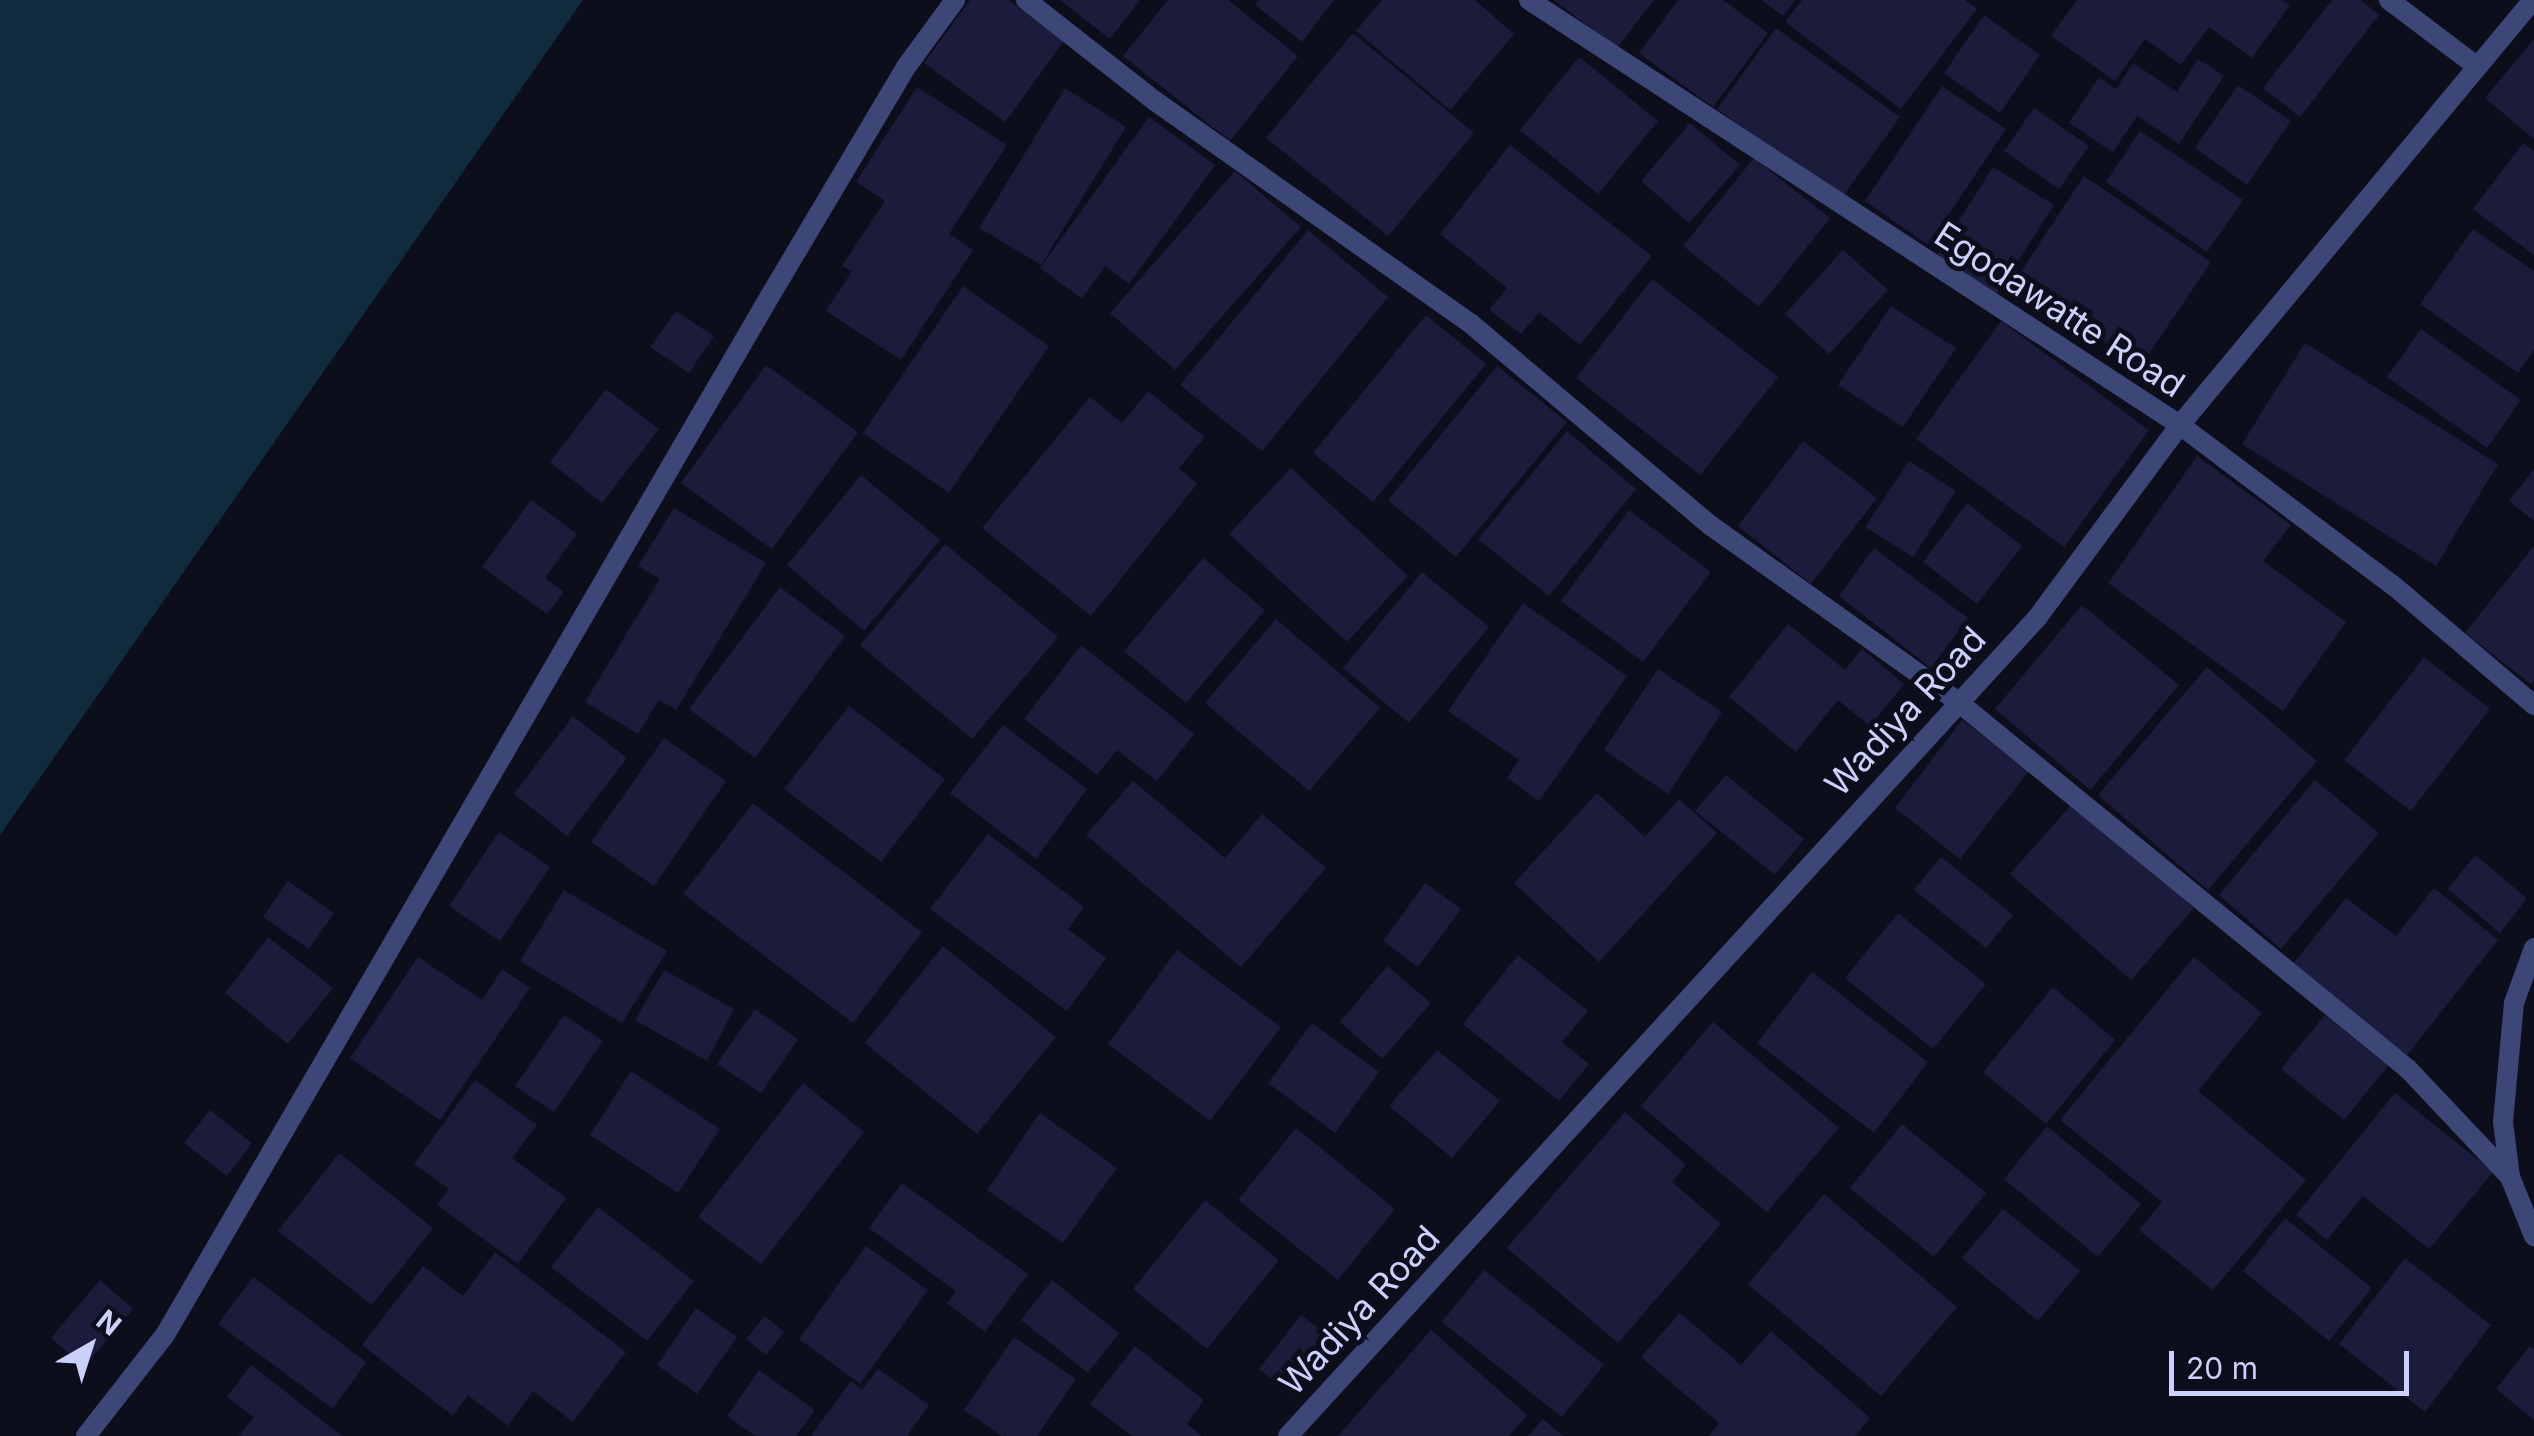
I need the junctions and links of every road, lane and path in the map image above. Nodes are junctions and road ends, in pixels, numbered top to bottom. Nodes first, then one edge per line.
1 (955, 0) edge
2 (1026, 0) edge
3 (1529, 0) edge
4 (2390, 0) edge
5 (2533, 0) edge
6 (2476, 65) junction
7 (2180, 426) junction
8 (1957, 701) junction
9 (2534, 705) edge
10 (2534, 948) edge
11 (2510, 1177) junction
12 (2534, 1236) edge
13 (86, 1436) edge
14 (1288, 1436) edge

1 - 13 street
2 - 8 street
3 - 7 street, Egodawatte Road
4 - 6 street
5 - 6 street, Wadiya Road
6 - 7 street, Wadiya Road
7 - 8 street, Wadiya Road
7 - 9 street, Egodawatte Road
8 - 11 street
8 - 14 street, Wadiya Road
10 - 11 street
11 - 12 street

